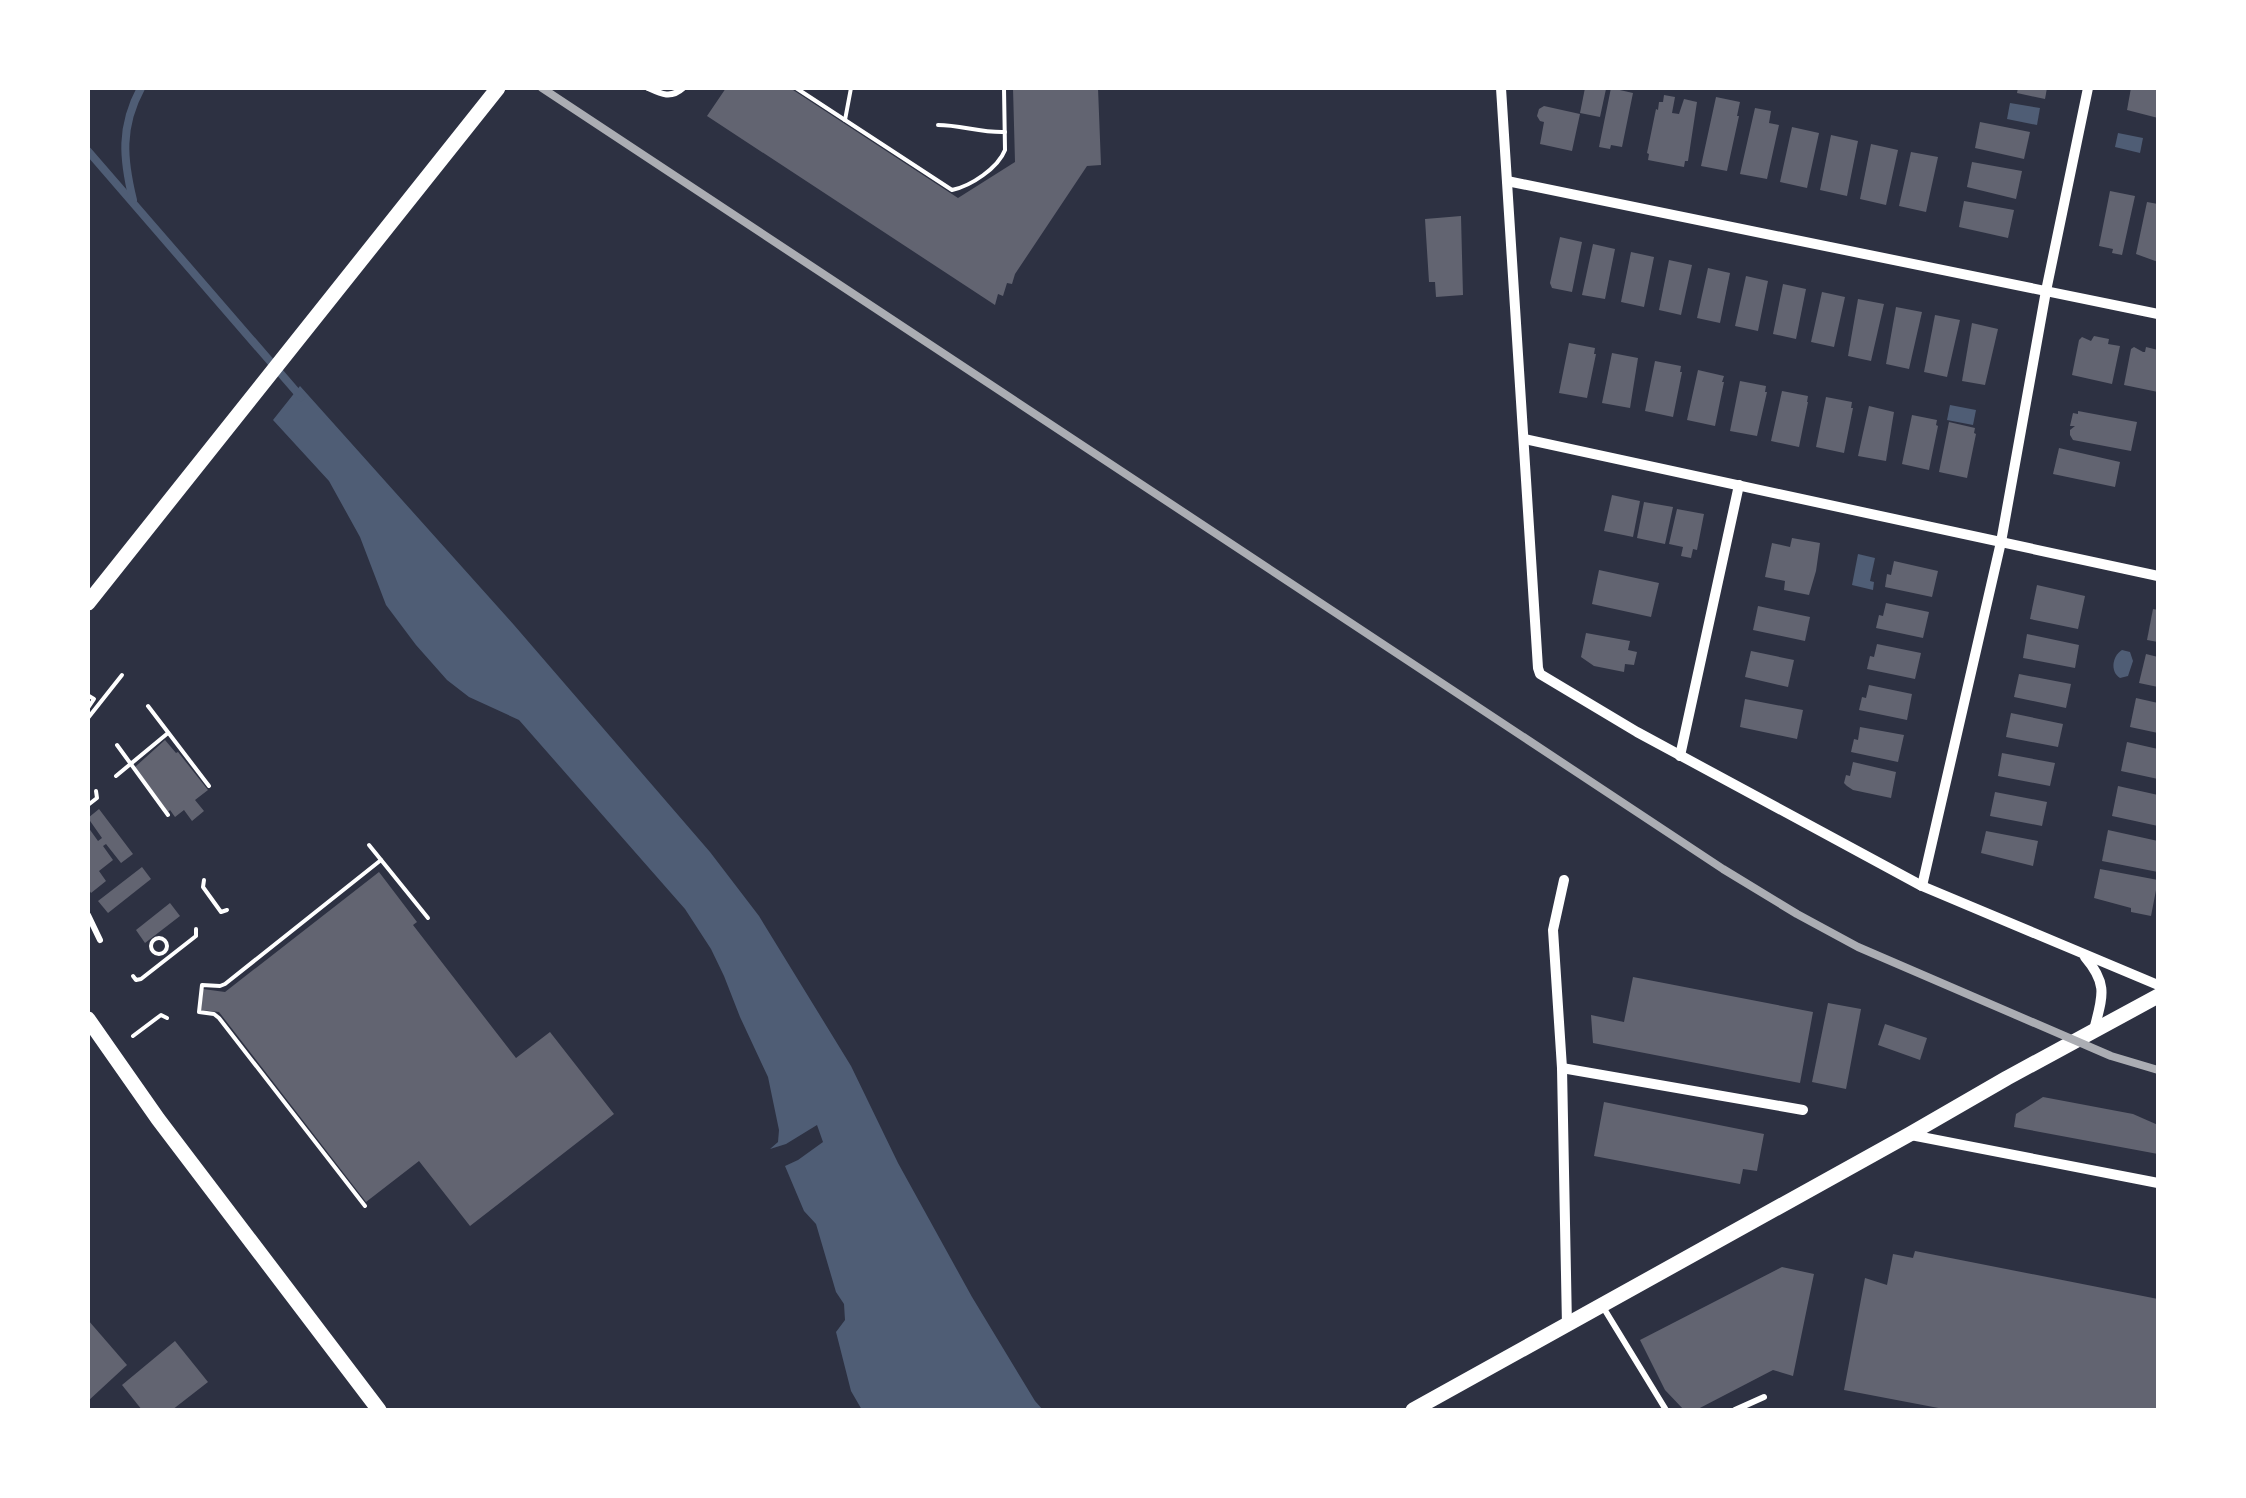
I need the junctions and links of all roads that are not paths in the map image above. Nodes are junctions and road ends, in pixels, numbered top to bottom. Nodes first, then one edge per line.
1 (498, 88) edge
2 (648, 88) edge
3 (683, 88) edge
4 (1501, 88) edge
5 (2088, 88) edge
6 (1506, 181) junction
7 (2046, 290) junction
8 (2158, 314) edge
9 (1524, 439) junction
10 (1739, 485) junction
11 (2001, 542) junction
12 (2158, 576) edge
13 (88, 603) edge
14 (1680, 756) junction
15 (1564, 880) dead end
16 (1922, 886) junction
17 (88, 916) edge
18 (100, 940) dead end
19 (2081, 953) junction
20 (2158, 985) edge
21 (2158, 996) edge
22 (88, 1019) edge
23 (2094, 1030) junction
24 (1562, 1068) junction
25 (1802, 1110) dead end
26 (1910, 1134) junction
27 (2158, 1184) edge
28 (1602, 1306) junction
29 (1567, 1326) junction
30 (1764, 1398) dead end
31 (379, 1410) edge
32 (1413, 1410) edge
33 (1666, 1410) edge
34 (1735, 1410) edge

1 - 13 street
2 - 3 lane
4 - 6 street
5 - 7 street
6 - 7 street
6 - 9 street
7 - 8 street
7 - 11 street
9 - 10 street
9 - 14 street
10 - 11 street
10 - 14 street
11 - 12 street
11 - 16 street
14 - 16 street
15 - 24 street
16 - 19 street
17 - 18 lane
19 - 20 street
19 - 23 street
21 - 23 street
22 - 31 street
23 - 26 street
24 - 25 street
24 - 29 street
26 - 27 street
26 - 28 street
28 - 29 street
28 - 33 lane
29 - 32 street
30 - 34 lane

